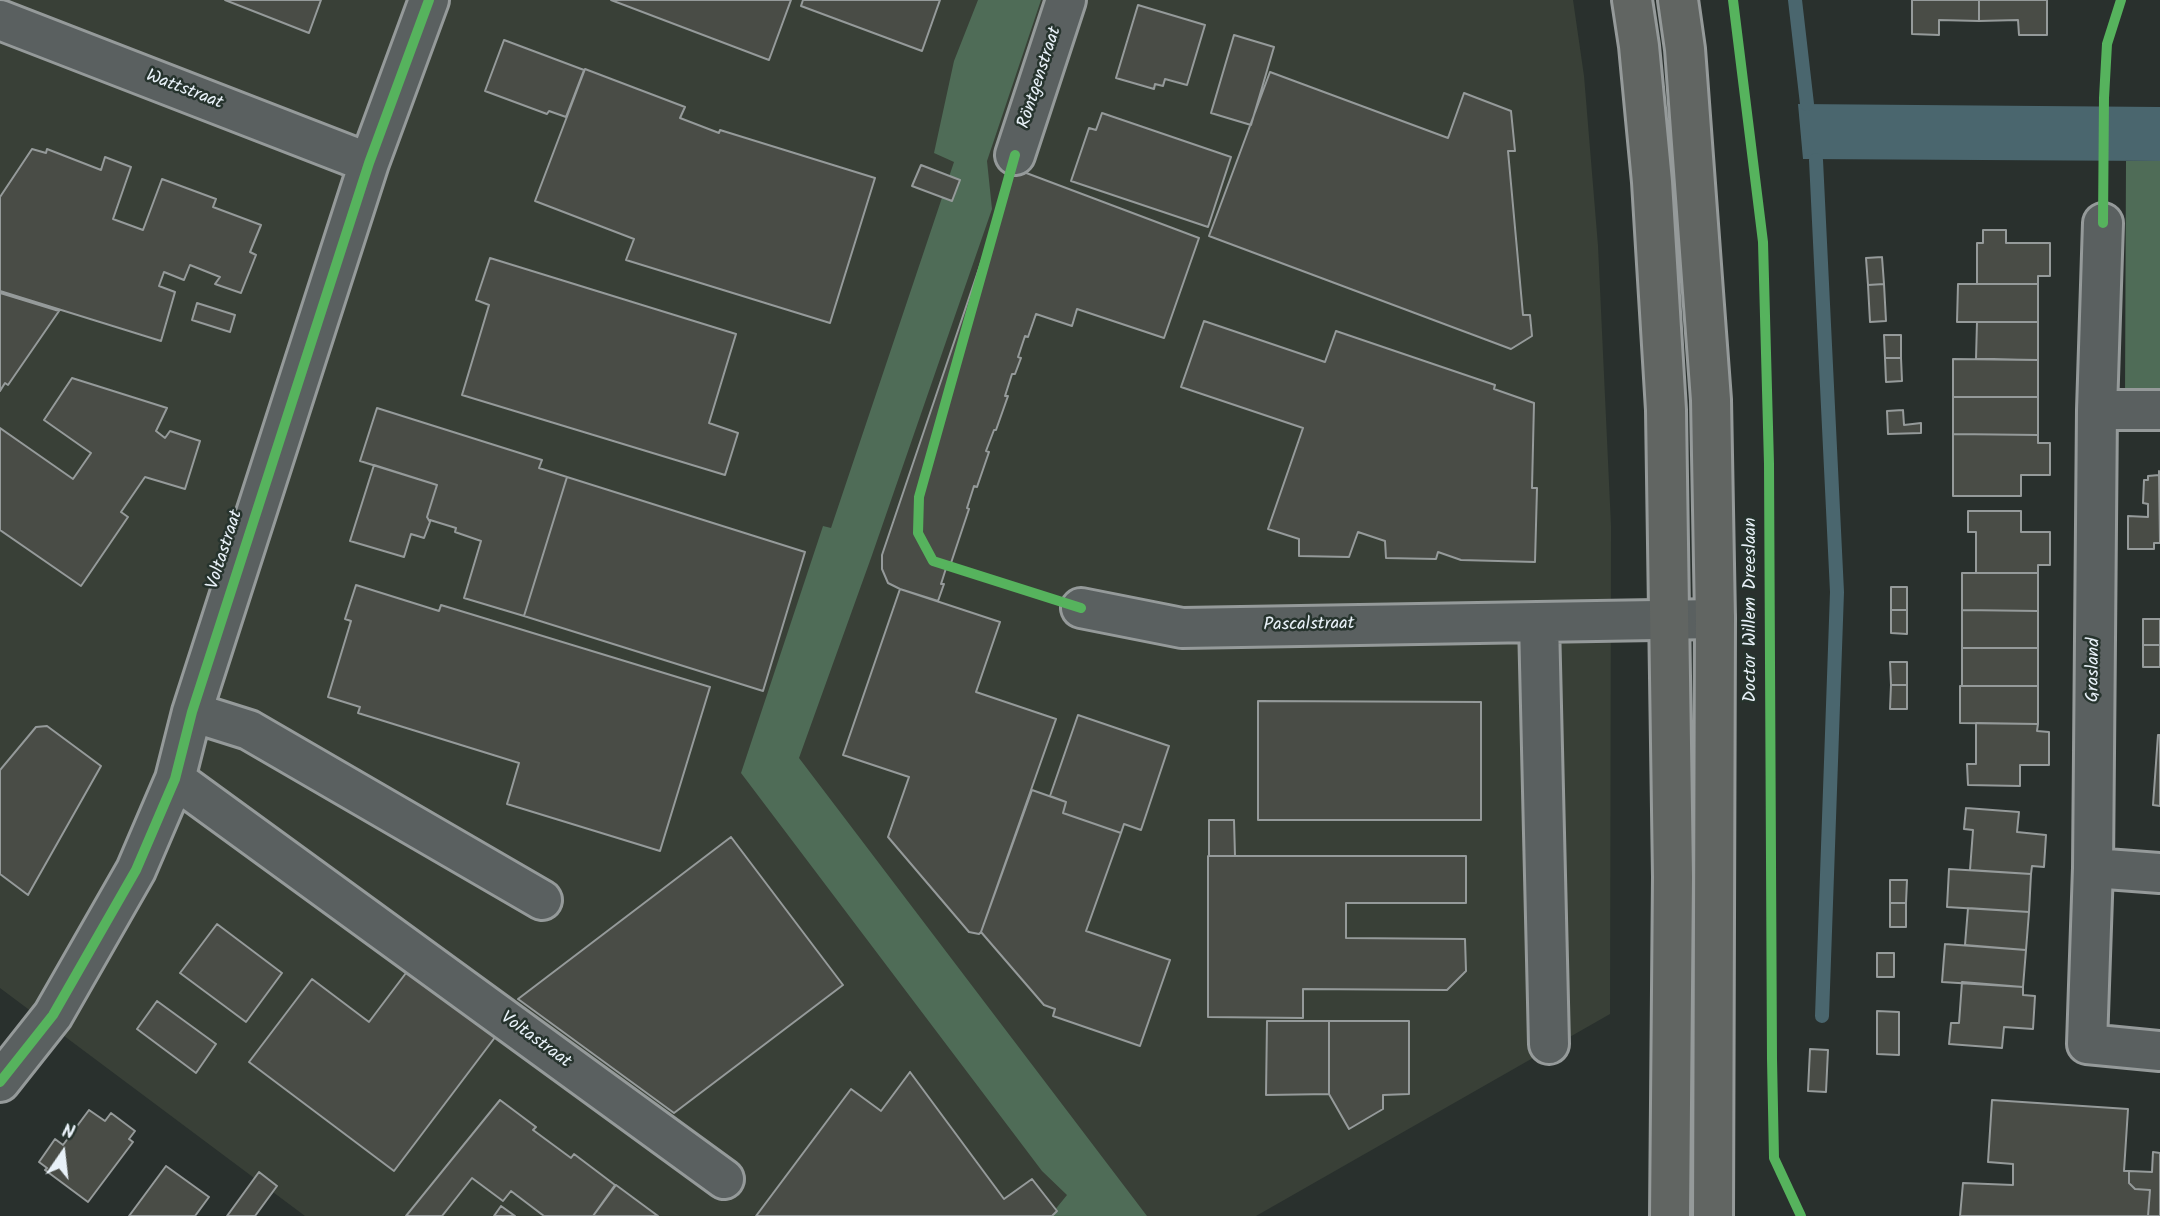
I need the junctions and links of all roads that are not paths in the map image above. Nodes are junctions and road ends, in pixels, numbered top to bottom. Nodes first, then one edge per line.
1 (429, 0) edge
2 (1066, 0) edge
3 (1632, 0) edge
4 (1678, 0) edge
5 (0, 20) edge
6 (1015, 155) dead end
7 (369, 163) junction
8 (2103, 223) dead end
9 (2097, 410) junction
10 (2160, 410) edge
11 (1080, 608) dead end
12 (1715, 619) junction
13 (1670, 620) junction
14 (1539, 622) junction
15 (192, 712) junction
16 (175, 779) junction
17 (2093, 868) junction
18 (2160, 873) edge
19 (542, 900) dead end
20 (1549, 1044) dead end
21 (2160, 1051) edge
22 (0, 1082) edge
23 (724, 1179) dead end
24 (1670, 1216) edge
25 (1713, 1216) edge

1 - 7 street, Voltastraat
2 - 6 street, Röntgenstraat
3 - 13 main road
4 - 12 main road, Doctor Willem Dreeslaan
5 - 7 street, Wattstraat
7 - 15 street, Voltastraat
8 - 9 street, Grasland
9 - 10 street
9 - 17 street, Grasland
11 - 14 street, Pascalstraat
12 - 13 street, Pascalstraat
12 - 25 main road, Doctor Willem Dreeslaan
13 - 14 street, Pascalstraat
13 - 24 main road
14 - 20 street
15 - 16 street, Voltastraat
15 - 19 street
16 - 22 street, Voltastraat
16 - 23 street, Voltastraat
17 - 18 street
17 - 21 street, Grasland

